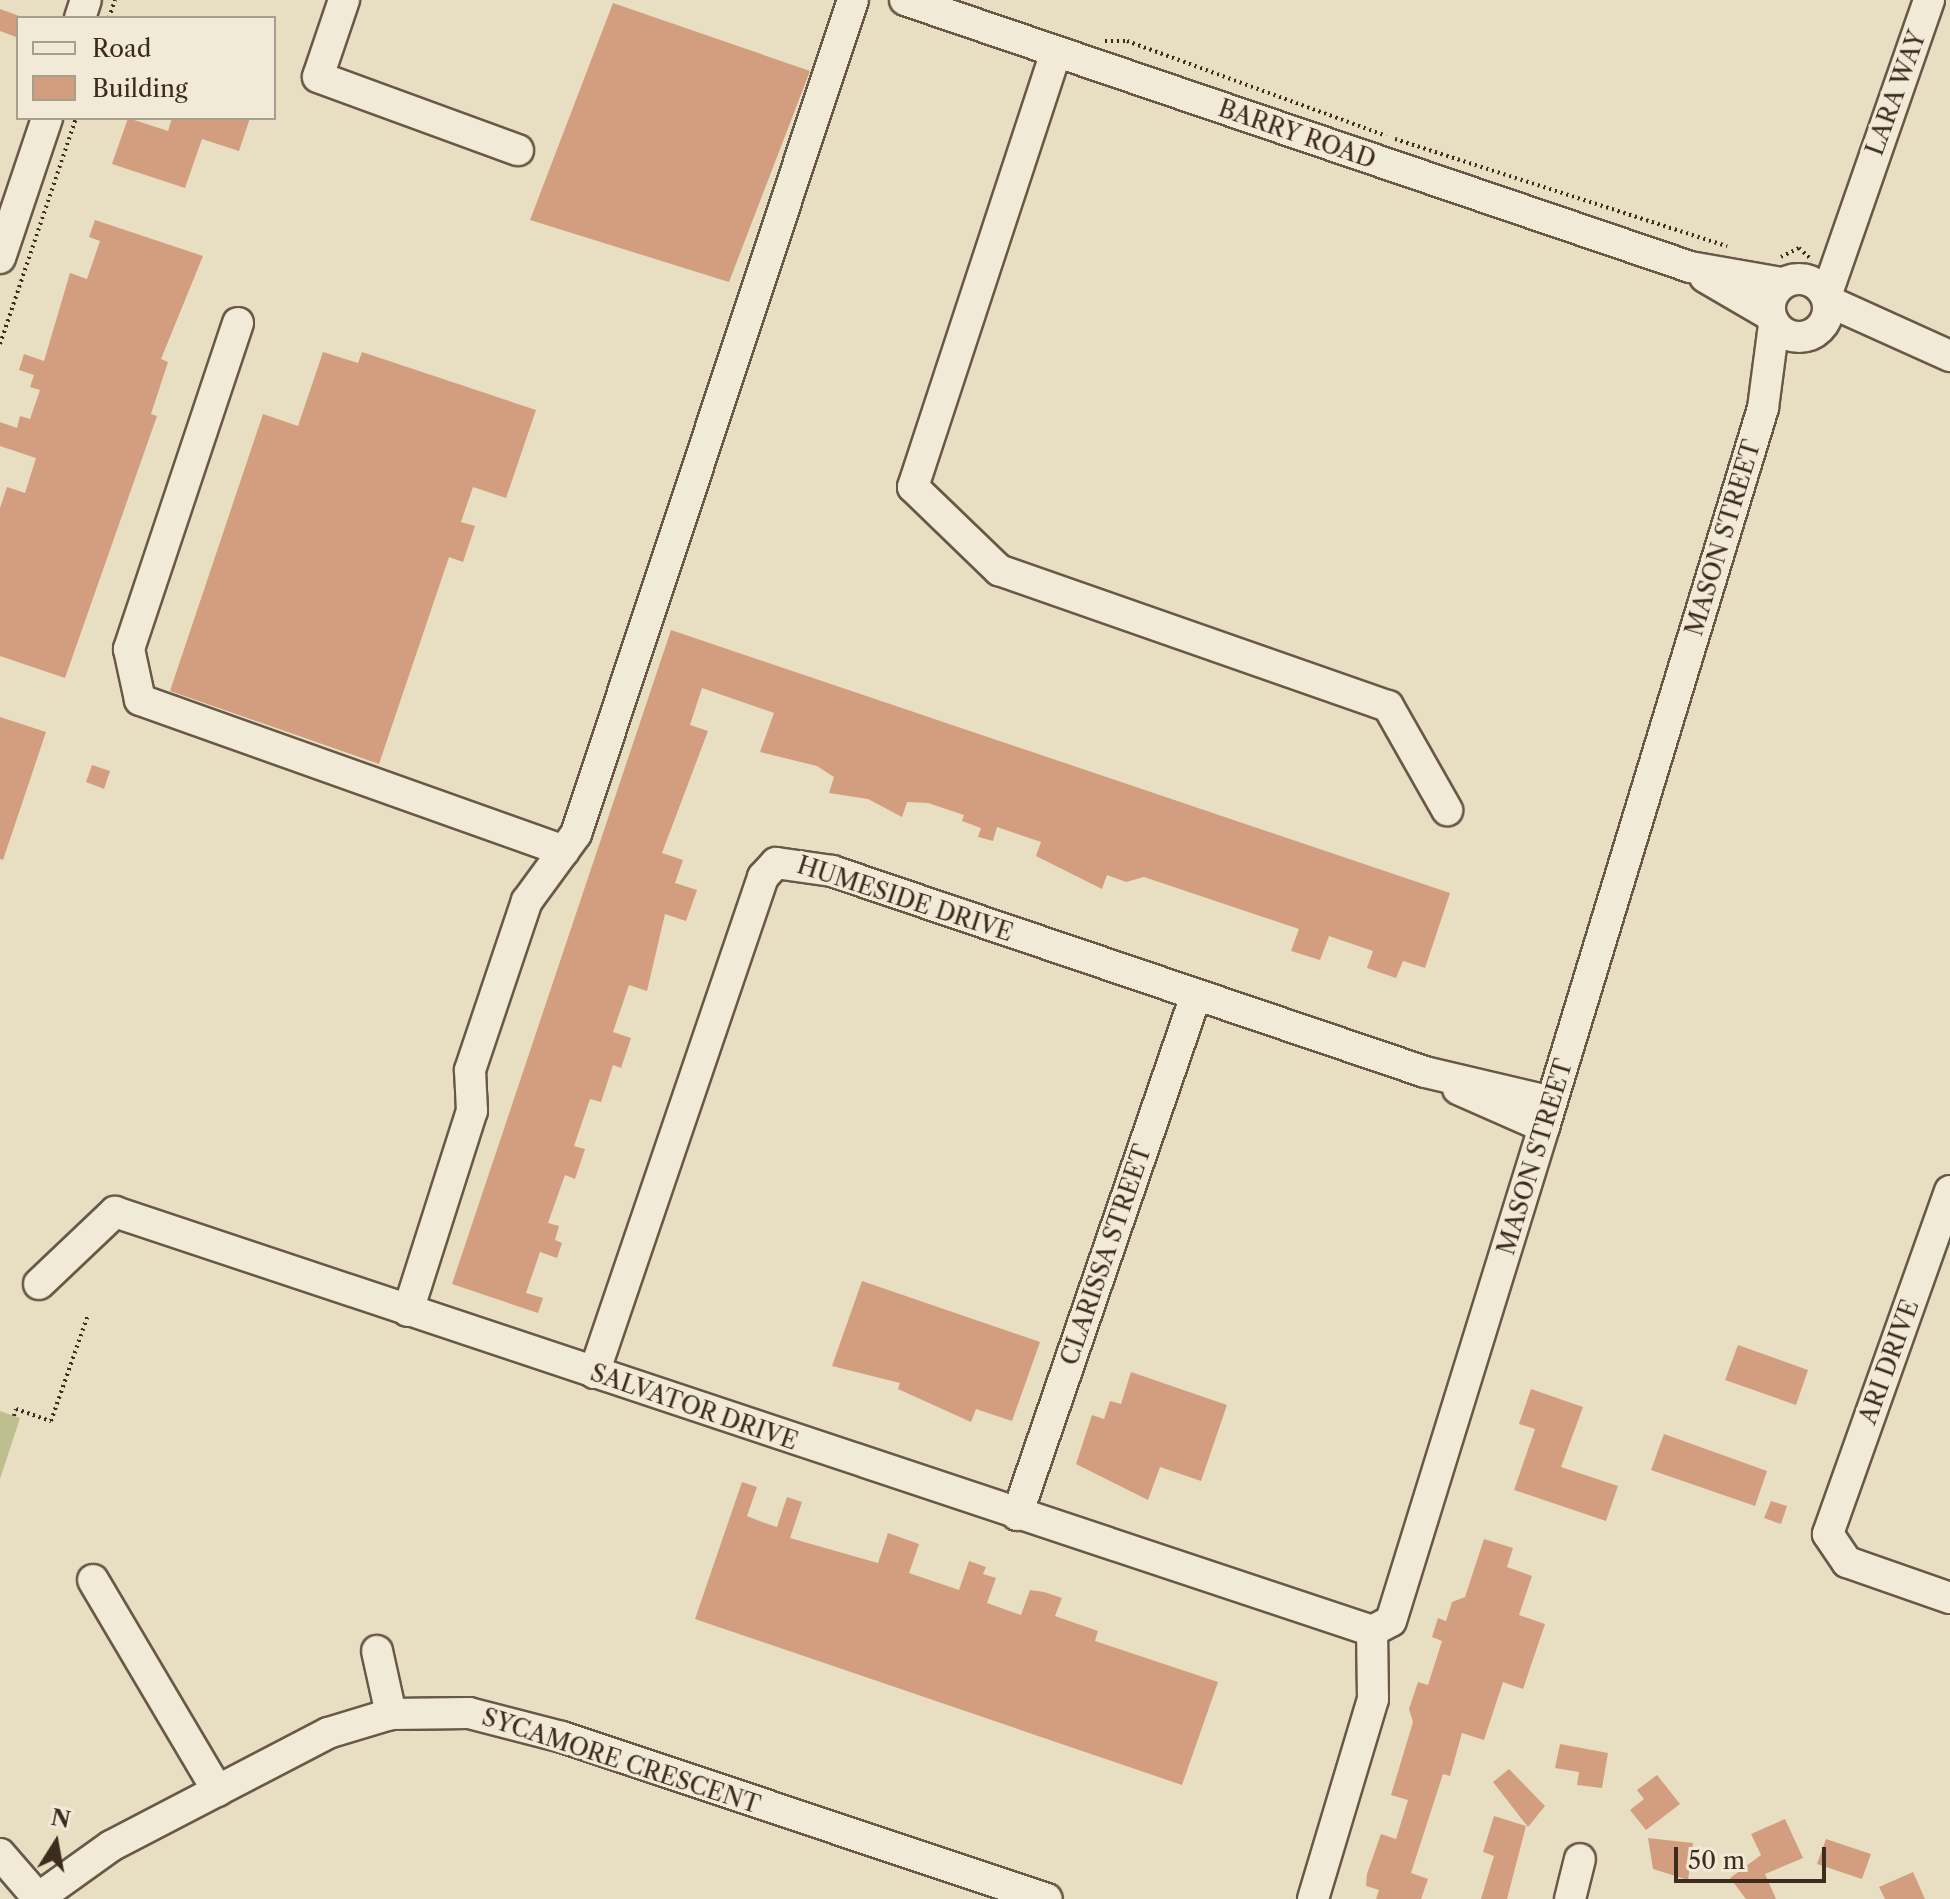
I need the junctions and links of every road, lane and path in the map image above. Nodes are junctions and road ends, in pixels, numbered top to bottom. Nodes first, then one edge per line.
1 (344, 0) edge
2 (853, 0) edge
3 (905, 0) edge
4 (1929, 0) edge
5 (942, 6) edge
6 (1089, 39) dead end
7 (1056, 52) junction
8 (46, 120) edge
9 (75, 120) edge
10 (518, 150) dead end
11 (1863, 186) junction
12 (1741, 252) dead end
13 (0, 258) edge
14 (1690, 267) junction
15 (1790, 271) junction
16 (1827, 298) junction
17 (1772, 319) junction
18 (238, 323) dead end
19 (1810, 334) junction
20 (0, 344) edge
21 (1944, 354) edge
22 (1763, 408) junction
23 (1447, 810) dead end
24 (564, 851) junction
25 (1196, 995) junction
26 (1548, 1114) junction
27 (1948, 1202) edge
28 (39, 1284) dead end
29 (408, 1311) junction
30 (88, 1315) dead end
31 (594, 1373) junction
32 (14, 1416) dead end
33 (1017, 1515) junction
34 (93, 1580) dead end
35 (1950, 1598) edge
36 (1372, 1631) junction
37 (377, 1651) dead end
38 (391, 1714) junction
39 (218, 1791) junction
40 (0, 1854) edge
41 (1580, 1859) dead end
42 (37, 1899) edge
43 (1047, 1899) edge
44 (1313, 1899) edge
45 (1570, 1899) edge

1 - 10 street
2 - 24 street
3 - 5 street, BARRY ROAD
4 - 11 street, LARA WAY
5 - 7 street, BARRY ROAD
6 - 12 path
7 - 14 street, BARRY ROAD
7 - 23 street
8 - 13 street
9 - 20 path
11 - 15 street
11 - 16 street
14 - 15 street, BARRY ROAD
14 - 17 street, BARRY ROAD
15 - 16 street
15 - 17 street
16 - 19 street
16 - 21 street
17 - 19 street
17 - 22 street, MASON STREET
18 - 24 street
19 - 21 street
19 - 22 street, MASON STREET
22 - 26 street, MASON STREET
24 - 29 street
25 - 26 street, HUMESIDE DRIVE
25 - 31 street, HUMESIDE DRIVE
25 - 33 street, CLARISSA STREET
26 - 36 street, MASON STREET
27 - 35 street, ARI DRIVE
28 - 29 street, SALVATOR DRIVE
29 - 31 street, SALVATOR DRIVE
30 - 32 path
31 - 33 street, SALVATOR DRIVE
33 - 36 street, SALVATOR DRIVE
34 - 39 street
36 - 44 street
37 - 38 street
38 - 39 street, SYCAMORE CRESCENT
38 - 43 street, SYCAMORE CRESCENT
39 - 42 street, SYCAMORE CRESCENT
40 - 42 street
41 - 45 street

